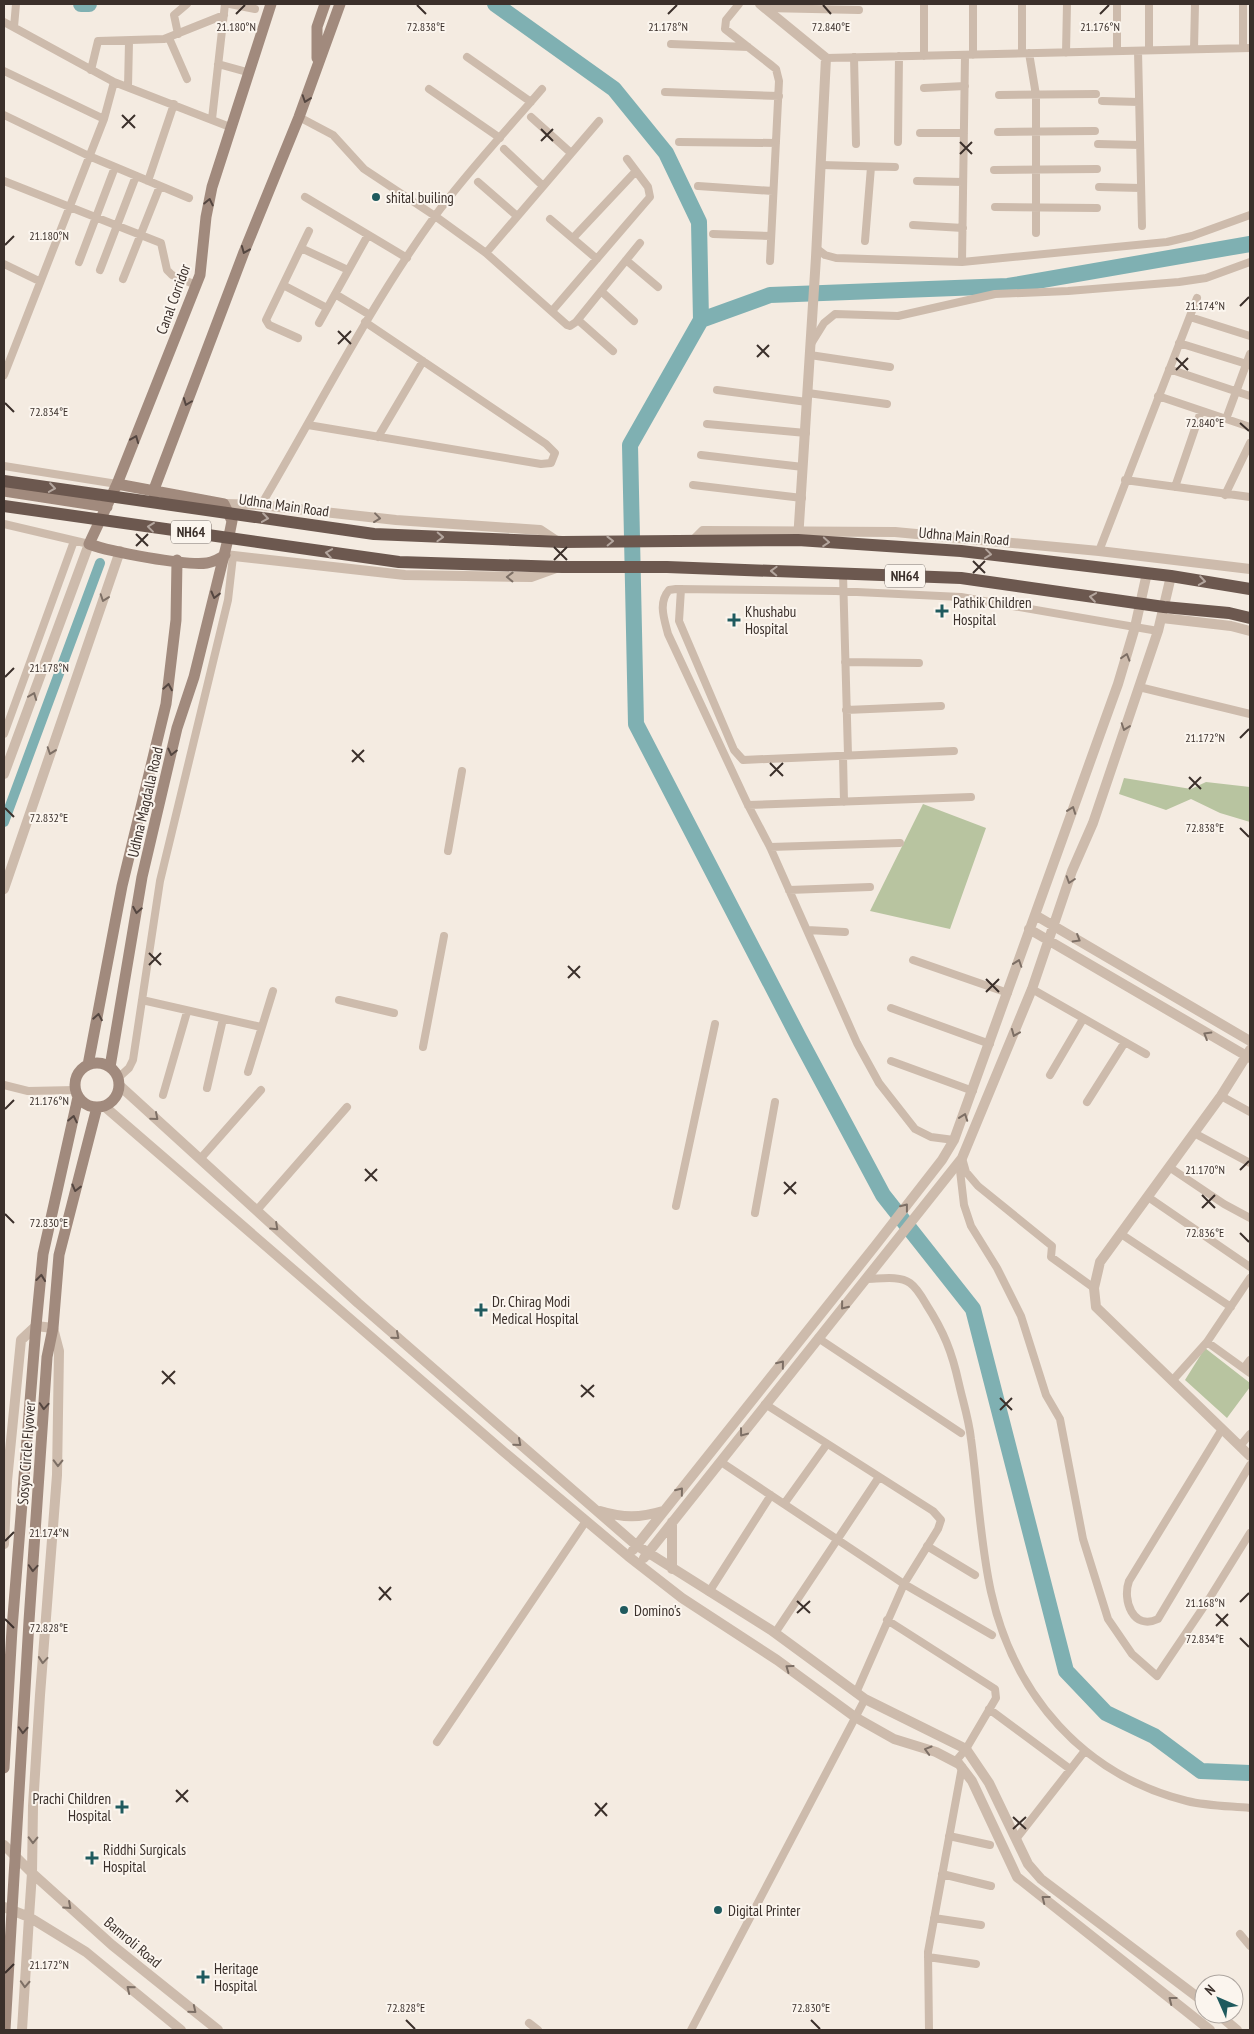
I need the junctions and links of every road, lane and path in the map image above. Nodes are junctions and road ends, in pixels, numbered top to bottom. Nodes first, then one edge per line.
1 (16, 4) edge
2 (187, 4) edge
3 (225, 4) edge
4 (230, 4) edge
5 (271, 4) edge
6 (325, 4) edge
7 (340, 4) edge
8 (739, 4) edge
9 (924, 4) edge
10 (973, 4) edge
11 (1022, 4) edge
12 (1067, 4) edge
13 (1117, 4) edge
14 (1149, 4) edge
15 (1195, 4) edge
16 (1244, 4) edge
17 (762, 6) edge
18 (255, 9) dead end
19 (859, 10) dead end
20 (224, 15) junction
21 (4, 22) edge
22 (14, 27) junction
23 (178, 34) junction
24 (169, 38) junction
25 (128, 42) junction
26 (671, 44) dead end
27 (748, 47) junction
28 (1247, 48) edge
29 (1194, 49) junction
30 (1149, 50) junction
31 (1117, 51) junction
32 (1138, 51) junction
33 (1066, 52) junction
34 (1025, 53) junction
35 (969, 55) junction
36 (899, 56) junction
37 (924, 56) junction
38 (467, 57) dead end
39 (854, 57) junction
40 (826, 58) junction
41 (218, 64) junction
42 (317, 66) junction
43 (91, 70) junction
44 (4, 71) edge
45 (247, 72) junction
46 (188, 80) dead end
47 (114, 82) junction
48 (965, 86) junction
49 (128, 87) junction
50 (924, 88) dead end
51 (429, 89) dead end
52 (542, 89) dead end
53 (666, 92) dead end
54 (1096, 94) dead end
55 (999, 95) dead end
56 (1036, 95) junction
57 (778, 96) junction
58 (531, 102) junction
59 (1102, 102) dead end
60 (1139, 102) junction
61 (174, 104) junction
62 (4, 116) edge
63 (299, 117) junction
64 (532, 117) dead end
65 (104, 119) junction
66 (212, 119) junction
67 (599, 121) dead end
68 (230, 127) junction
69 (1095, 131) dead end
70 (998, 132) dead end
71 (1037, 132) junction
72 (920, 133) dead end
73 (964, 133) junction
74 (500, 138) junction
75 (679, 142) dead end
76 (898, 142) dead end
77 (776, 143) junction
78 (856, 144) dead end
79 (1098, 144) dead end
80 (1140, 145) junction
81 (504, 149) dead end
82 (571, 153) junction
83 (89, 156) junction
84 (627, 159) dead end
85 (821, 165) junction
86 (114, 167) junction
87 (871, 167) junction
88 (895, 168) dead end
89 (1097, 168) dead end
90 (1037, 169) junction
91 (994, 170) dead end
92 (636, 172) junction
93 (136, 176) junction
94 (4, 181) edge
95 (148, 181) junction
96 (917, 181) dead end
97 (478, 182) dead end
98 (963, 182) junction
99 (160, 186) junction
100 (543, 186) junction
101 (698, 186) dead end
102 (1099, 187) dead end
103 (1141, 188) junction
104 (773, 191) junction
105 (305, 197) dead end
106 (189, 198) dead end
107 (995, 207) dead end
108 (1038, 207) junction
109 (1097, 208) dead end
110 (70, 209) junction
111 (1250, 215) edge
112 (435, 216) junction
113 (517, 216) junction
114 (95, 218) junction
115 (550, 219) dead end
116 (914, 225) dead end
117 (118, 226) junction
118 (1142, 226) dead end
119 (963, 228) junction
120 (309, 231) dead end
121 (141, 234) junction
122 (713, 234) dead end
123 (1036, 234) dead end
124 (368, 235) junction
125 (771, 236) junction
126 (573, 238) junction
127 (865, 241) dead end
128 (640, 243) dead end
129 (301, 248) junction
130 (486, 253) junction
131 (816, 253) junction
132 (407, 258) junction
133 (597, 259) junction
134 (626, 260) junction
135 (770, 261) dead end
136 (79, 262) dead end
137 (962, 262) junction
138 (1250, 262) edge
139 (4, 264) edge
140 (100, 270) dead end
141 (348, 270) junction
142 (123, 279) dead end
143 (40, 281) junction
144 (196, 285) junction
145 (283, 285) junction
146 (658, 288) dead end
147 (601, 291) junction
148 (335, 294) junction
149 (1197, 298) dead end
150 (327, 308) junction
151 (552, 311) junction
152 (1190, 317) junction
153 (368, 319) junction
154 (578, 320) junction
155 (634, 321) dead end
156 (319, 322) dead end
157 (1250, 336) edge
158 (298, 338) dead end
159 (1179, 343) junction
160 (811, 350) junction
161 (613, 351) dead end
162 (1250, 354) edge
163 (423, 361) junction
164 (1248, 364) edge
165 (890, 367) dead end
166 (1169, 368) junction
167 (4, 374) edge
168 (717, 390) dead end
169 (1236, 391) junction
170 (1158, 396) junction
171 (1250, 396) edge
172 (808, 397) junction
173 (887, 404) dead end
174 (1201, 411) junction
175 (1226, 419) junction
176 (707, 424) dead end
177 (308, 426) junction
178 (1250, 427) edge
179 (806, 433) junction
180 (378, 437) junction
181 (1250, 443) edge
182 (701, 455) dead end
183 (4, 466) edge
184 (804, 466) junction
185 (4, 480) edge
186 (1125, 480) junction
187 (117, 484) junction
188 (693, 485) dead end
189 (1175, 487) junction
190 (4, 491) edge
191 (153, 492) junction
192 (1225, 495) junction
193 (802, 498) junction
194 (1250, 498) edge
195 (224, 504) junction
196 (261, 505) junction
197 (4, 506) edge
198 (107, 507) junction
199 (4, 524) edge
200 (798, 535) junction
201 (74, 541) junction
202 (560, 542) junction
203 (89, 544) junction
204 (1099, 550) junction
205 (120, 552) junction
206 (228, 553) junction
207 (177, 560) junction
208 (560, 567) junction
209 (1250, 570) edge
210 (1147, 573) junction
211 (843, 574) junction
212 (1171, 576) junction
213 (681, 589) junction
214 (1250, 589) edge
215 (842, 592) junction
216 (1141, 604) junction
217 (1163, 613) junction
218 (1250, 618) edge
219 (1135, 627) junction
220 (1250, 631) edge
221 (1158, 632) junction
222 (845, 662) junction
223 (919, 663) dead end
224 (1140, 687) junction
225 (941, 706) dead end
226 (846, 710) junction
227 (1250, 714) edge
228 (4, 734) edge
229 (954, 751) dead end
230 (845, 756) junction
231 (462, 770) dead end
232 (4, 774) edge
233 (971, 797) dead end
234 (844, 802) junction
235 (748, 805) junction
236 (900, 843) dead end
237 (770, 847) junction
238 (448, 851) dead end
239 (870, 887) dead end
240 (4, 888) edge
241 (789, 890) junction
242 (1035, 915) junction
243 (1055, 926) junction
244 (1029, 929) junction
245 (807, 930) junction
246 (845, 932) dead end
247 (444, 936) dead end
248 (1050, 940) junction
249 (912, 960) dead end
250 (1032, 989) junction
251 (273, 991) dead end
252 (1008, 993) junction
253 (142, 1000) junction
254 (339, 1000) dead end
255 (891, 1008) dead end
256 (187, 1012) junction
257 (394, 1013) dead end
258 (223, 1019) junction
259 (1083, 1019) junction
260 (714, 1024) dead end
261 (261, 1027) junction
262 (1250, 1041) edge
263 (1125, 1042) junction
264 (990, 1044) junction
265 (423, 1047) dead end
266 (1146, 1054) dead end
267 (1249, 1055) edge
268 (892, 1061) dead end
269 (88, 1065) junction
270 (110, 1067) junction
271 (248, 1072) dead end
272 (1050, 1075) dead end
273 (118, 1082) junction
274 (4, 1085) edge
275 (207, 1088) dead end
276 (261, 1090) dead end
277 (973, 1091) junction
278 (76, 1094) junction
279 (164, 1095) dead end
280 (1221, 1096) junction
281 (775, 1102) dead end
282 (1087, 1102) dead end
283 (101, 1107) junction
284 (347, 1107) dead end
285 (1250, 1112) edge
286 (1194, 1133) junction
287 (954, 1140) junction
288 (200, 1158) junction
289 (958, 1163) junction
290 (1250, 1163) edge
291 (1169, 1167) junction
292 (1148, 1197) junction
293 (676, 1206) dead end
294 (257, 1210) junction
295 (755, 1213) dead end
296 (1250, 1218) edge
297 (1121, 1234) junction
298 (1250, 1267) edge
299 (1250, 1278) edge
300 (866, 1279) junction
301 (1094, 1288) junction
302 (1231, 1307) junction
303 (36, 1326) junction
304 (53, 1328) junction
305 (818, 1338) junction
306 (1207, 1342) junction
307 (1250, 1360) edge
308 (1247, 1370) edge
309 (1172, 1381) junction
310 (765, 1404) junction
311 (1222, 1429) junction
312 (961, 1433) dead end
313 (1250, 1434) edge
314 (827, 1444) junction
315 (1240, 1446) junction
316 (1250, 1456) edge
317 (721, 1462) junction
318 (1250, 1465) edge
319 (879, 1477) junction
320 (771, 1495) junction
321 (784, 1504) junction
322 (596, 1510) junction
323 (664, 1510) junction
324 (586, 1522) junction
325 (672, 1522) junction
326 (1250, 1533) edge
327 (838, 1540) junction
328 (4, 1544) edge
329 (636, 1545) junction
330 (927, 1546) junction
331 (647, 1553) junction
332 (628, 1556) junction
333 (638, 1564) junction
334 (672, 1569) junction
335 (975, 1575) dead end
336 (904, 1584) junction
337 (709, 1592) junction
338 (887, 1620) junction
339 (775, 1633) junction
340 (992, 1635) dead end
341 (860, 1696) junction
342 (989, 1709) junction
343 (855, 1718) junction
344 (437, 1742) dead end
345 (966, 1749) junction
346 (1084, 1752) junction
347 (959, 1764) junction
348 (4, 1768) edge
349 (1070, 1769) junction
350 (1250, 1808) edge
351 (949, 1836) junction
352 (1016, 1839) junction
353 (4, 1845) edge
354 (990, 1845) dead end
355 (32, 1873) junction
356 (942, 1874) junction
357 (991, 1886) dead end
358 (4, 1907) edge
359 (29, 1917) junction
360 (934, 1918) junction
361 (981, 1925) dead end
362 (1240, 1934) dead end
363 (1250, 1946) edge
364 (928, 1957) junction
365 (976, 1964) dead end
366 (1194, 1993) edge
367 (529, 2023) dead end
368 (5, 2030) edge
369 (22, 2030) edge
370 (182, 2030) edge
371 (218, 2030) edge
372 (538, 2030) edge
373 (691, 2030) edge
374 (929, 2030) edge
375 (1210, 2030) edge

1 - 22 street
2 - 23 street
3 - 20 street
4 - 18 street
5 - 45 main road, Canal Corridor
6 - 42 main road
7 - 42 main road
8 - 27 street
9 - 37 street
10 - 35 street
11 - 34 street
12 - 33 street
13 - 31 street
14 - 30 street
15 - 29 street
16 - 28 street
17 - 19 street
17 - 40 street
20 - 23 street
20 - 41 street
21 - 22 street
22 - 43 street
23 - 24 street
24 - 25 street
24 - 46 street
25 - 43 street
25 - 49 street
26 - 27 street
27 - 57 street
28 - 29 street
29 - 30 street
30 - 32 street
31 - 32 street
31 - 33 street
32 - 60 street
33 - 34 street
34 - 35 street
34 - 56 street
35 - 37 street
35 - 48 street
36 - 37 street
36 - 39 street
36 - 76 street
38 - 58 street
39 - 40 street
39 - 78 street
40 - 85 street
41 - 45 street
41 - 66 street
42 -> 63 main road
43 - 47 street
44 - 65 street
45 - 68 main road, Canal Corridor
47 - 49 street
47 - 65 street
48 - 50 street
48 - 73 street
49 - 61 street
51 - 74 street
52 - 58 street
53 - 57 street
54 - 56 street
55 - 56 street
56 - 71 street
57 - 77 street
58 - 74 street
59 - 60 street
60 - 80 street
61 - 66 street
61 - 95 street
62 - 83 street
63 - 112 street
63 -> 191 main road
64 - 82 street
65 - 83 street
66 - 68 street
67 - 82 street
144 -> 68 main road, Canal Corridor
69 - 71 street
70 - 71 street
71 - 90 street
72 - 73 street
73 - 98 street
74 - 112 street
75 - 77 street
77 - 104 street
79 - 80 street
80 - 103 street
81 - 100 street
82 - 100 street
83 - 86 street
83 - 110 street
84 - 92 street
85 - 87 street
85 - 131 street
86 - 93 street
86 - 114 street
87 - 88 street
87 - 127 street
89 - 90 street
90 - 91 street
90 - 108 street
92 - 126 street
92 - 133 street
93 - 95 street
93 - 117 street
94 - 110 street
95 - 99 street
96 - 98 street
97 - 113 street
98 - 119 street
99 - 106 street
99 - 121 street
100 - 113 street
101 - 104 street
102 - 103 street
103 - 118 street
104 - 125 street
105 - 124 street
107 - 108 street
108 - 109 street
108 - 123 street
110 - 114 street
110 - 143 street
111 - 137 street
112 - 130 street
112 - 132 street
113 - 130 street
114 - 117 street
114 - 136 street
115 - 126 street
116 - 119 street
117 - 121 street
117 - 140 street
119 - 137 street
120 - 129 street
121 - 142 street
121 - 144 street
122 - 125 street
124 - 132 street
124 - 141 street
125 - 135 street
126 - 133 street
128 - 134 street
129 - 141 street
129 - 145 street
130 - 151 street
131 - 137 street
131 - 160 street
132 - 153 street
133 - 151 street
134 - 146 street
134 - 147 street
138 - 160 street
139 - 143 street
141 - 148 street
143 - 167 street
187 -> 144 main road, Canal Corridor
145 - 150 street
145 - 158 street
147 - 154 street
147 - 155 street
148 - 150 street
148 - 153 street
149 - 152 street
150 - 156 street
151 - 154 street
152 - 157 street
152 - 159 street
153 - 163 street
153 - 177 street
154 - 161 street
159 - 164 street
159 - 166 street
160 - 165 street
160 - 172 street
162 - 164 street
163 - 180 street
163 - 180 street
164 - 169 street
166 - 169 street
166 - 170 street
168 - 172 street
169 - 171 street
169 - 175 street
170 - 174 street
170 - 186 street
172 - 173 street
172 - 179 street
174 - 175 street
174 - 189 street
175 - 178 street
176 - 179 street
177 - 180 street
177 - 196 street
179 - 184 street
181 - 192 street
182 - 184 street
183 - 187 street
184 - 193 street
185 -> 202 highway, Udhna Main Road / NH64
186 - 189 street
186 - 204 street
187 - 191 main road
187 - 198 main road, Canal Corridor
188 - 193 street
189 - 192 street
190 - 198 main road
191 - 195 main road
192 - 194 street
193 - 200 street
195 - 196 street
195 - 206 main road, Udhna Magdalla Road
196 -> 202 street
208 -> 197 highway, NH64
198 - 203 main road, Canal Corridor
199 - 201 street
202 -> 200 highway, Udhna Main Road / NH64
200 - 204 street
200 -> 210 highway, Udhna Main Road / NH64
201 - 203 street
201 - 228 street
203 - 205 main road
232 -> 203 street
204 - 209 street
205 - 207 main road
205 -> 240 street
206 - 207 main road
208 -> 206 street
206 - 253 street
206 -> 270 main road, Udhna Magdalla Road
269 -> 207 main road
211 -> 208 highway, NH64
210 - 212 highway, Udhna Main Road / NH64
210 - 216 street
211 - 215 street
216 -> 211 highway, NH64
212 -> 214 highway, Udhna Main Road / NH64
212 - 217 street
213 - 215 street
213 - 230 street
213 - 235 street
215 - 219 street
215 - 222 street
216 - 217 highway, NH64
216 - 219 street
217 - 218 highway, NH64
217 - 220 street
217 - 221 street
219 - 221 street
242 -> 219 street
221 - 224 street
222 - 223 street
222 - 226 street
224 - 227 street
224 -> 243 street
225 - 226 street
226 - 230 street
229 - 230 street
230 - 234 street
231 - 238 street
233 - 234 street
234 - 235 street
235 - 237 street
236 - 237 street
237 - 241 street
239 - 241 street
241 - 245 street
242 - 243 street
242 - 244 street
243 - 248 street
243 -> 262 street
244 - 248 street
252 -> 244 street
245 - 246 street
245 - 287 street
247 - 265 street
248 - 250 street
267 -> 248 street
249 - 252 street
250 - 259 street
250 -> 289 street
251 - 261 street
252 - 264 street
253 - 256 street
253 - 273 street
254 - 257 street
255 - 264 street
256 - 258 street
256 - 279 street
258 - 261 street
258 - 275 street
259 - 263 street
259 - 272 street
260 - 293 street
261 - 271 street
263 - 266 street
263 - 282 street
264 - 277 street
267 - 280 street
268 - 277 street
269 - 270 main road
269 - 278 main road
270 - 273 main road
273 - 283 main road
273 -> 288 street
274 - 278 street
276 - 288 street
287 -> 277 street
278 - 283 main road
303 -> 278 main road, Sosyo Circle Flyover
280 - 285 street
280 - 286 street
281 - 295 street
283 -> 304 main road
283 - 324 street
284 - 294 street
286 - 290 street
286 - 291 street
323 -> 287 street
288 - 294 street
289 - 300 street
289 - 301 street
289 - 326 street
291 - 292 street
291 - 296 street
292 - 297 street
292 - 298 street
294 -> 322 street
297 - 301 street
297 - 302 street
299 - 302 street
300 -> 305 street
300 - 346 street
301 - 309 street
302 - 306 street
303 - 304 street
303 - 328 street
303 - 348 main road, Sosyo Circle Flyover
304 -> 355 street
304 -> 368 main road, Sosyo Circle Flyover
305 - 310 street
305 - 312 street
306 - 308 street
306 - 309 street
307 - 308 street
309 - 311 street
310 - 314 street
310 -> 317 street
311 - 315 street
311 - 318 street
313 - 315 street
314 - 319 street
314 - 321 street
315 - 316 street
317 - 320 street
317 - 325 street
319 - 327 street
319 - 330 street
320 - 321 street
320 - 337 street
321 - 327 street
322 - 323 street
322 - 329 street
323 - 329 street
324 - 332 street
324 - 344 street
325 - 331 street
325 - 334 street
327 - 336 street
327 - 339 street
329 - 331 street
329 - 332 street
330 - 335 street
330 - 336 street
331 - 333 street
331 - 334 street
332 - 333 street
343 -> 333 street
334 - 337 street
336 - 338 street
336 - 340 street
337 - 339 street
338 - 341 street
338 - 342 street
339 - 341 street
341 - 343 street
341 - 345 street
342 - 345 street
342 - 349 street
347 -> 343 street
343 - 373 street
345 - 347 street
345 - 352 street
346 - 349 street
346 - 350 street
347 - 351 street
375 -> 347 street
349 - 352 street
351 - 354 street
351 - 356 street
352 - 366 street
353 - 355 street, Bamroli Road
355 - 359 street
355 -> 371 street, Bamroli Road
356 - 357 street
356 - 360 street
358 - 359 street
359 -> 369 street
370 -> 359 street
360 - 361 street
360 - 364 street
362 - 363 street
364 - 365 street
364 - 374 street
367 - 372 street

